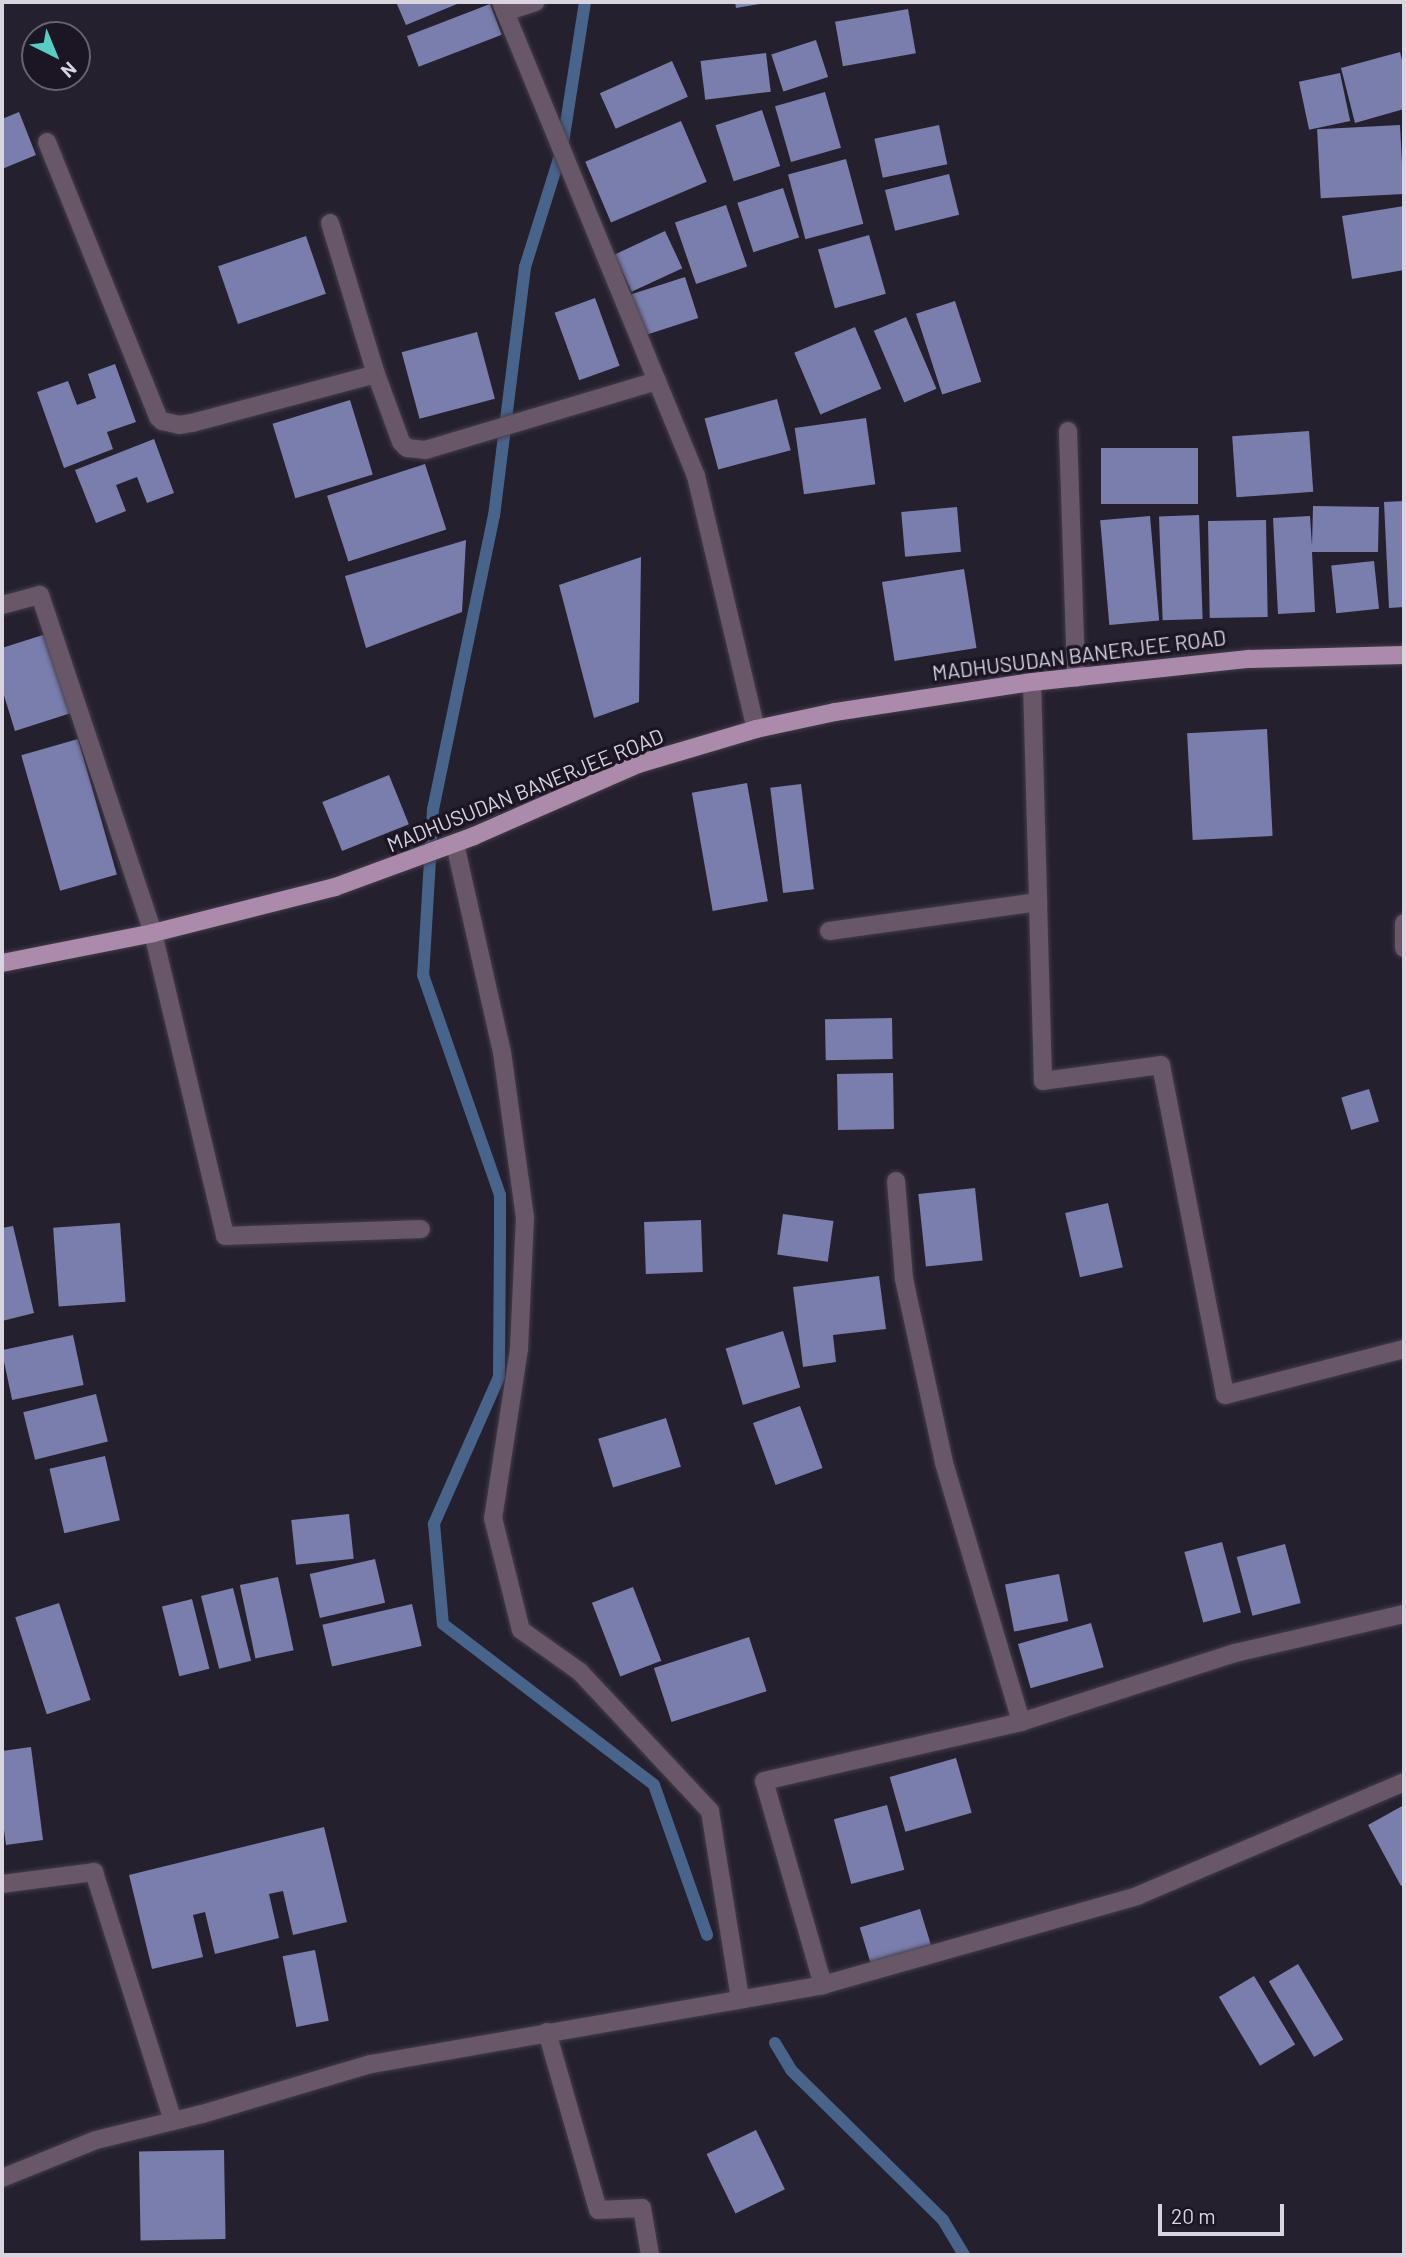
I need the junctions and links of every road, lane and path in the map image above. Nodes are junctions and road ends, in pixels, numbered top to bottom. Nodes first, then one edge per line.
1 (536, 2) edge
2 (503, 7) edge
3 (47, 142) dead end
4 (330, 223) dead end
5 (376, 373) junction
6 (657, 382) junction
7 (1068, 431) dead end
8 (2, 605) edge
9 (1404, 655) edge
10 (1076, 678) junction
11 (1032, 682) junction
12 (756, 729) junction
13 (454, 844) junction
14 (1038, 902) junction
15 (1404, 923) edge
16 (829, 931) dead end
17 (153, 933) junction
18 (1404, 948) edge
19 (2, 963) edge
20 (896, 1181) dead end
21 (421, 1229) dead end
22 (1404, 1349) edge
23 (1404, 1614) edge
24 (1021, 1722) junction
25 (1404, 1782) edge
26 (2, 1884) edge
27 (822, 1985) junction
28 (740, 1999) junction
29 (547, 2032) junction
30 (173, 2121) junction
31 (2, 2178) edge
32 (650, 2255) edge

1 - 2 street
2 - 6 street
3 - 5 street
4 - 5 street
5 - 6 street
6 - 12 street
7 - 10 street
8 - 17 street
9 - 10 main road, MADHUSUDAN BANERJEE ROAD
10 - 11 main road, MADHUSUDAN BANERJEE ROAD
11 - 12 main road, MADHUSUDAN BANERJEE ROAD
11 - 14 street
12 - 13 main road, MADHUSUDAN BANERJEE ROAD
13 - 17 main road, MADHUSUDAN BANERJEE ROAD
13 - 28 street
14 - 16 street
14 - 22 street
15 - 18 street
17 - 19 main road, MADHUSUDAN BANERJEE ROAD
17 - 21 street
20 - 24 street
23 - 24 street
24 - 27 street
25 - 27 street
26 - 30 street
27 - 28 street
28 - 29 street
29 - 30 street
29 - 32 street
30 - 31 street

